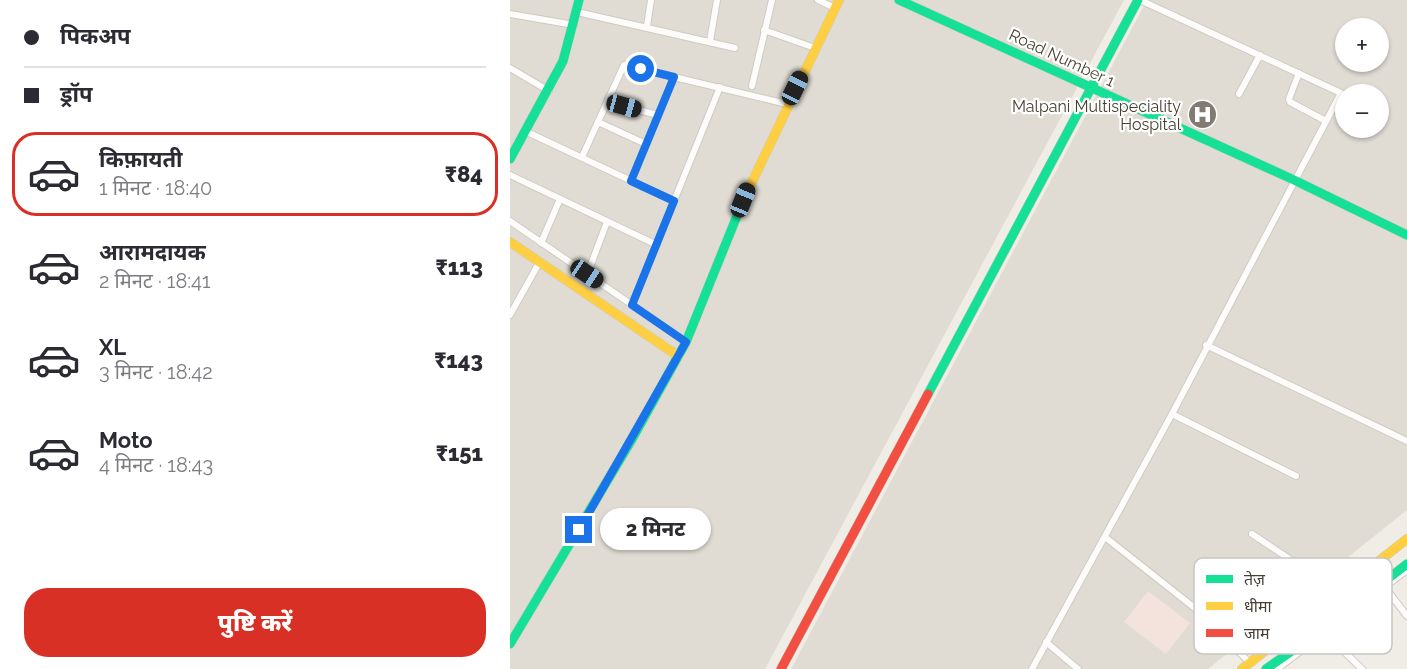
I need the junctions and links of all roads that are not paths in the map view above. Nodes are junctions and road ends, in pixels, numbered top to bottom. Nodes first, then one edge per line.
1 (579, 0) edge
2 (651, 0) edge
3 (717, 0) edge
4 (772, 0) edge
5 (818, 0) edge
6 (900, 0) edge
7 (1139, 0) edge
8 (837, 4) edge
9 (577, 12) junction
10 (510, 14) edge
11 (574, 25) junction
12 (646, 26) junction
13 (764, 30) junction
14 (710, 41) junction
15 (735, 48) dead end
16 (815, 48) junction
17 (1260, 55) junction
18 (510, 68) edge
19 (1299, 73) junction
20 (674, 77) junction
21 (752, 86) dead end
22 (720, 87) junction
23 (1090, 88) junction
24 (549, 91) junction
25 (1239, 94) dead end
26 (607, 102) junction
27 (787, 104) junction
28 (658, 116) junction
29 (1326, 121) junction
30 (598, 122) junction
31 (525, 131) junction
32 (646, 144) junction
33 (582, 158) junction
34 (510, 159) edge
35 (510, 175) edge
36 (1294, 180) junction
37 (631, 181) junction
38 (560, 199) junction
39 (674, 201) junction
40 (510, 221) edge
41 (607, 222) junction
42 (1407, 235) edge
43 (510, 242) edge
44 (541, 243) junction
45 (657, 245) junction
46 (539, 263) junction
47 (587, 274) junction
48 (632, 305) junction
49 (510, 315) edge
50 (686, 342) junction
51 (1206, 345) junction
52 (678, 356) junction
53 (1172, 414) junction
54 (1407, 441) edge
55 (1296, 476) dead end
56 (1252, 534) dead end
57 (1105, 537) junction
58 (1407, 539) edge
59 (1288, 558) edge
60 (1383, 558) edge
61 (1407, 564) edge
62 (1407, 569) edge
63 (1392, 578) edge
64 (1392, 579) edge
65 (1392, 596) edge
66 (1194, 607) edge
67 (1407, 616) edge
68 (1046, 642) junction
69 (510, 644) edge
70 (1235, 654) edge
71 (1261, 654) edge
72 (1290, 654) edge
73 (1296, 654) edge
74 (1347, 654) edge
75 (1246, 666) edge
76 (783, 668) edge
77 (1032, 669) edge
78 (1078, 669) edge
79 (1266, 669) edge
80 (1277, 669) edge
81 (1362, 669) edge

1 - 9 street
2 - 12 street
3 - 14 street
4 - 13 street
5 - 8 street
6 - 23 street, Road Number 1
7 - 17 street
7 - 23 street
8 - 16 street
9 - 11 street
9 - 12 street
10 - 11 street
11 - 24 street
12 - 14 street
13 - 16 street
13 - 21 street
14 - 15 street
16 - 27 street
17 - 19 street
17 - 25 street
18 - 24 street
19 - 29 street
19 - 29 street
20 - 22 street
20 - 26 street
20 - 28 street
22 - 27 street
22 - 39 street
23 - 36 street, Road Number 1
23 - 76 street
24 - 31 street
26 - 28 street
26 - 30 street
27 - 50 street
28 - 32 street
29 - 36 street
30 - 32 street
30 - 33 street
31 - 33 street
31 - 34 street
32 - 37 street
33 - 37 street
35 - 38 street
36 - 42 street, Road Number 1
36 - 51 street
37 - 39 street
38 - 41 street
38 - 44 street
39 - 45 street
40 - 44 street
41 - 45 street
41 - 47 street
43 - 46 street
44 - 47 street
45 - 48 street
46 - 49 street
46 - 52 street
47 - 48 street
48 - 50 street
50 - 52 street
51 - 53 street
51 - 54 street
52 - 69 street
53 - 55 street
53 - 57 street
56 - 59 street
57 - 66 street
57 - 68 street
58 - 60 street
61 - 63 street
62 - 64 street
65 - 67 street
68 - 77 street
68 - 78 street
70 - 75 street
71 - 75 street
72 - 79 street
73 - 80 street
74 - 81 street

